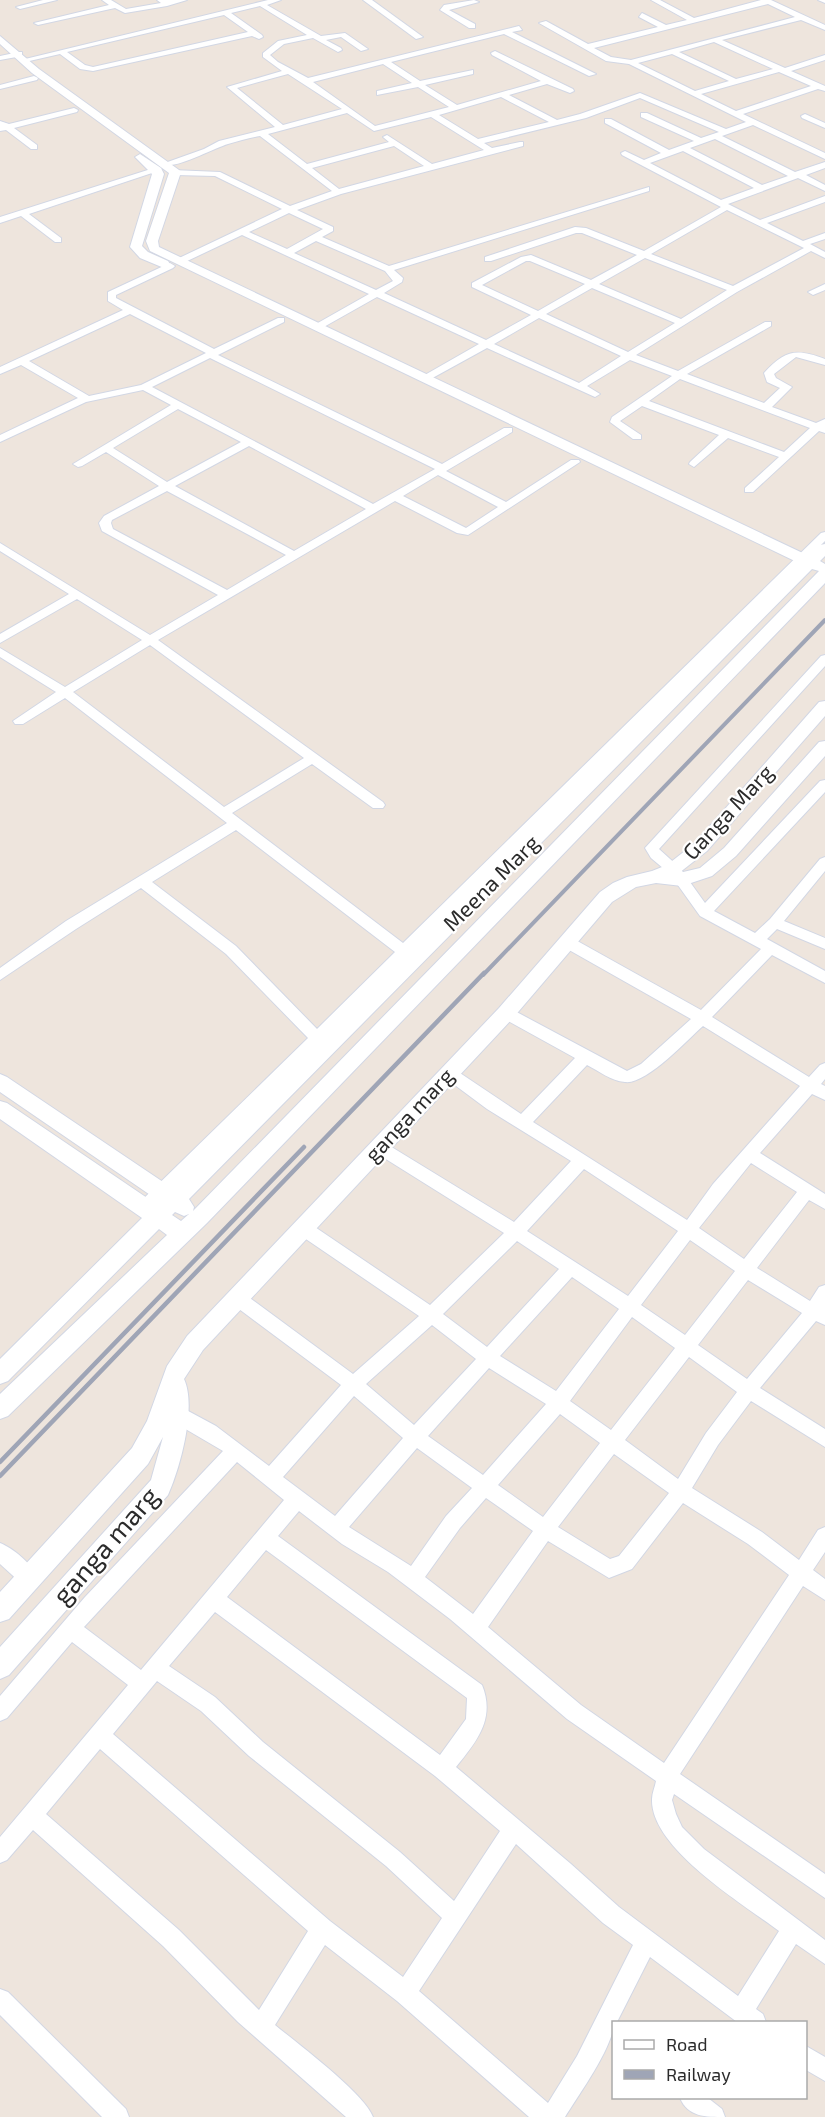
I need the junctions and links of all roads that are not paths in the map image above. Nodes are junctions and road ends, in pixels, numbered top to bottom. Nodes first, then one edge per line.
1 (53, 0) edge
2 (106, 0) edge
3 (183, 0) edge
4 (277, 0) edge
5 (367, 0) edge
6 (471, 0) edge
7 (655, 0) edge
8 (767, 1) edge
9 (164, 2) edge
10 (261, 4) junction
11 (114, 6) junction
12 (20, 8) dead end
13 (125, 10) junction
14 (225, 12) junction
15 (642, 15) dead end
16 (134, 17) dead end
17 (803, 17) junction
18 (694, 21) junction
19 (38, 23) dead end
20 (543, 23) dead end
21 (142, 24) dead end
22 (472, 26) dead end
23 (674, 26) junction
24 (519, 28) dead end
25 (665, 28) junction
26 (825, 28) edge
27 (151, 30) junction
28 (684, 31) dead end
29 (506, 32) junction
30 (254, 33) junction
31 (317, 37) junction
32 (419, 37) dead end
33 (694, 37) dead end
34 (0, 39) edge
35 (715, 40) junction
36 (704, 43) junction
37 (272, 46) junction
38 (587, 47) junction
39 (364, 49) dead end
40 (338, 50) dead end
41 (61, 51) junction
42 (672, 51) junction
43 (495, 53) dead end
44 (22, 57) junction
45 (825, 57) edge
46 (0, 58) edge
47 (385, 62) junction
48 (631, 62) junction
49 (782, 70) junction
50 (289, 71) junction
51 (470, 72) dead end
52 (592, 74) dead end
53 (36, 76) junction
54 (307, 81) junction
55 (548, 81) junction
56 (736, 82) junction
57 (420, 85) junction
58 (0, 87) edge
59 (822, 88) edge
60 (570, 91) dead end
61 (380, 93) dead end
62 (694, 94) junction
63 (503, 95) junction
64 (456, 108) junction
65 (74, 110) junction
66 (349, 110) junction
67 (432, 114) junction
68 (735, 114) junction
69 (644, 115) dead end
70 (805, 116) dead end
71 (608, 121) dead end
72 (555, 122) junction
73 (753, 122) junction
74 (2, 126) edge
75 (825, 126) edge
76 (282, 128) junction
77 (374, 129) junction
78 (262, 133) junction
79 (728, 133) junction
80 (717, 137) junction
81 (477, 142) junction
82 (702, 142) junction
83 (395, 143) junction
84 (520, 144) dead end
85 (34, 147) dead end
86 (684, 148) junction
87 (491, 151) junction
88 (625, 153) dead end
89 (669, 153) junction
90 (825, 156) edge
91 (645, 162) junction
92 (825, 165) edge
93 (305, 167) junction
94 (431, 167) junction
95 (166, 169) junction
96 (796, 175) junction
97 (760, 188) junction
98 (825, 188) edge
99 (646, 189) dead end
100 (338, 192) junction
101 (825, 199) edge
102 (724, 205) junction
103 (290, 209) junction
104 (23, 213) junction
105 (0, 220) edge
106 (761, 222) junction
107 (242, 232) junction
108 (825, 236) edge
109 (317, 238) junction
110 (58, 240) dead end
111 (808, 245) junction
112 (287, 253) junction
113 (645, 255) junction
114 (825, 255) edge
115 (488, 259) dead end
116 (175, 263) junction
117 (388, 269) junction
118 (594, 283) junction
119 (825, 287) edge
120 (734, 290) junction
121 (813, 292) dead end
122 (377, 294) junction
123 (130, 310) junction
124 (537, 315) junction
125 (280, 320) junction
126 (683, 323) junction
127 (768, 324) dead end
128 (319, 326) junction
129 (485, 344) junction
130 (213, 354) junction
131 (629, 356) junction
132 (21, 361) junction
133 (825, 362) edge
134 (0, 371) edge
135 (679, 375) junction
136 (427, 378) junction
137 (144, 387) junction
138 (579, 387) junction
139 (595, 394) dead end
140 (87, 399) junction
141 (642, 402) junction
142 (178, 405) junction
143 (765, 408) junction
144 (822, 426) edge
145 (508, 430) junction
146 (726, 434) junction
147 (637, 437) dead end
148 (0, 439) edge
149 (249, 442) junction
150 (106, 448) junction
151 (785, 456) junction
152 (575, 462) junction
153 (78, 464) dead end
154 (694, 464) dead end
155 (440, 470) junction
156 (168, 487) junction
157 (748, 490) dead end
158 (395, 496) junction
159 (506, 507) junction
160 (374, 509) junction
161 (825, 535) edge
162 (0, 546) edge
163 (825, 548) edge
164 (294, 555) junction
165 (810, 569) edge
166 (76, 595) junction
167 (227, 595) junction
168 (0, 639) edge
169 (150, 640) junction
170 (0, 652) edge
171 (825, 659) edge
172 (65, 692) junction
173 (825, 706) edge
174 (19, 721) dead end
175 (825, 746) edge
176 (314, 757) junction
177 (825, 784) edge
178 (378, 805) dead end
179 (223, 813) junction
180 (236, 824) junction
181 (825, 862) edge
182 (670, 875) junction
183 (141, 881) junction
184 (705, 912) junction
185 (775, 923) junction
186 (756, 941) junction
187 (567, 942) junction
188 (825, 944) edge
189 (770, 949) junction
190 (409, 956) junction
191 (438, 973) junction
192 (0, 975) edge
193 (825, 978) edge
194 (506, 1013) junction
195 (702, 1018) junction
196 (317, 1038) junction
197 (585, 1057) junction
198 (825, 1069) edge
199 (449, 1073) junction
200 (0, 1082) edge
201 (818, 1090) edge
202 (0, 1109) edge
203 (523, 1122) junction
204 (379, 1147) junction
205 (749, 1154) junction
206 (581, 1161) junction
207 (807, 1191) junction
208 (168, 1197) junction
209 (825, 1202) edge
210 (151, 1213) junction
211 (200, 1217) junction
212 (303, 1228) junction
213 (687, 1230) junction
214 (515, 1231) junction
215 (183, 1234) junction
216 (570, 1268) junction
217 (747, 1268) junction
218 (825, 1292) edge
219 (237, 1298) junction
220 (631, 1307) junction
221 (430, 1314) junction
222 (819, 1315) edge
223 (686, 1347) junction
224 (488, 1358) junction
225 (0, 1374) edge
226 (353, 1384) junction
227 (748, 1390) junction
228 (558, 1402) junction
229 (0, 1409) edge
230 (169, 1411) junction
231 (415, 1437) junction
232 (825, 1439) edge
233 (614, 1442) junction
234 (236, 1450) junction
235 (270, 1478) junction
236 (485, 1487) junction
237 (680, 1491) junction
238 (297, 1499) junction
239 (336, 1528) junction
240 (545, 1529) junction
241 (825, 1536) edge
242 (265, 1538) junction
243 (0, 1552) edge
244 (801, 1574) junction
245 (29, 1578) junction
246 (413, 1579) junction
247 (825, 1591) edge
248 (213, 1599) junction
249 (0, 1610) edge
250 (475, 1628) junction
251 (71, 1629) junction
252 (0, 1666) edge
253 (154, 1667) junction
254 (141, 1683) junction
255 (0, 1711) edge
256 (98, 1734) junction
257 (442, 1769) junction
258 (667, 1776) junction
259 (31, 1815) junction
260 (514, 1829) junction
261 (0, 1853) edge
262 (825, 1887) edge
263 (456, 1917) junction
264 (322, 1929) junction
265 (793, 1929) junction
266 (647, 1940) junction
267 (825, 1953) edge
268 (405, 1993) junction
269 (0, 2000) edge
270 (748, 2017) edge
271 (612, 2021) edge
272 (261, 2027) junction
273 (609, 2028) edge
274 (807, 2058) edge
275 (825, 2070) edge
276 (693, 2099) edge
277 (118, 2117) edge
278 (362, 2117) edge
279 (546, 2117) edge
280 (552, 2117) edge
281 (714, 2117) edge

1 - 12 street
2 - 11 street
3 - 9 street
4 - 10 street
5 - 32 street
6 - 22 street
7 - 18 street
8 - 17 street
8 - 18 street
9 - 13 street
10 - 14 street
10 - 31 street
11 - 13 street
11 - 19 street
13 - 16 street
14 - 27 street
14 - 30 street
15 - 25 street
17 - 26 street
17 - 35 street
18 - 23 street
20 - 38 street
21 - 27 street
23 - 25 street
23 - 28 street
24 - 29 street
25 - 38 street
27 - 41 street
29 - 47 street
29 - 52 street
30 - 37 street
30 - 41 street
31 - 37 street
31 - 39 street
31 - 40 street
33 - 36 street
34 - 44 street
35 - 36 street
35 - 49 street
36 - 42 street
37 - 50 street
38 - 48 street
41 - 44 street
42 - 48 street
42 - 56 street
43 - 55 street
44 - 46 street
44 - 53 street
45 - 49 street
47 - 54 street
47 - 57 street
48 - 62 street
49 - 56 street
49 - 59 street
50 - 54 street
50 - 76 street
51 - 57 street
53 - 58 street
53 - 65 street
53 - 95 street
54 - 66 street
55 - 60 street
55 - 63 street
56 - 62 street
57 - 61 street
57 - 64 street
59 - 68 street
62 - 68 street
63 - 64 street
63 - 72 street
64 - 67 street
65 - 74 street
65 - 95 street
66 - 76 street
66 - 77 street
67 - 77 street
67 - 81 street
68 - 73 street
69 - 82 street
70 - 75 street
71 - 89 street
72 - 79 street
72 - 81 street
73 - 79 street
73 - 90 street
74 - 85 street
76 - 78 street
77 - 83 street
78 - 93 street
78 - 95 street
79 - 80 street
80 - 82 street
80 - 96 street
81 - 87 street
82 - 86 street
83 - 93 street
83 - 94 street
84 - 87 street
86 - 89 street
86 - 97 street
87 - 94 street
88 - 91 street
89 - 91 street
91 - 102 street
92 - 96 street
93 - 100 street
94 - 100 street
95 - 103 street
95 - 104 street
95 - 116 street
96 - 97 street
96 - 98 street
97 - 102 street
99 - 117 street
100 - 103 street
101 - 106 street
102 - 106 street
102 - 113 street
103 - 107 street
103 - 109 street
104 - 105 street
104 - 110 street
106 - 111 street
107 - 112 street
107 - 116 street
108 - 111 street
109 - 112 street
109 - 117 street
111 - 114 street
111 - 120 street
112 - 122 street
113 - 115 street
113 - 118 street
113 - 120 street
116 - 123 street
116 - 125 street
116 - 128 street
117 - 122 street
118 - 124 street
118 - 124 street
118 - 126 street
119 - 121 street
120 - 126 street
122 - 128 street
122 - 129 street
123 - 130 street
123 - 132 street
124 - 129 street
124 - 131 street
125 - 130 street
125 - 145 street
126 - 131 street
127 - 135 street
128 - 136 street
129 - 136 street
129 - 138 street
130 - 137 street
130 - 155 street
131 - 135 street
131 - 138 street
132 - 134 street
132 - 140 street
133 - 143 street
135 - 141 street
135 - 143 street
136 - 165 street
137 - 140 street
137 - 142 street
138 - 139 street
140 - 148 street
141 - 146 street
141 - 147 street
142 - 149 street
142 - 150 street
143 - 144 street
144 - 151 street
145 - 152 street
145 - 155 street
146 - 151 street
146 - 154 street
149 - 156 street
149 - 160 street
150 - 153 street
150 - 156 street
151 - 157 street
152 - 159 street
152 - 165 street
155 - 158 street
155 - 159 street
156 - 164 street
156 - 167 street
158 - 159 street
158 - 160 street
160 - 164 street
161 - 165 street
162 - 166 street
163 - 165 street, Meena Marg
164 - 167 street
165 - 190 street, Meena Marg
165 - 191 street
166 - 168 street
166 - 169 street
167 - 169 street
169 - 172 street
169 - 176 street
170 - 172 street
171 - 182 street
172 - 174 street
172 - 179 street
173 - 182 street, Ganga Marg
175 - 182 street, Ganga Marg
176 - 178 street
176 - 179 street
177 - 184 street
179 - 180 street
180 - 183 street
180 - 190 street
181 - 185 street
182 - 184 street
182 - 187 street, ganga marg
183 - 192 street
183 - 196 street
184 - 186 street
185 - 186 street
185 - 188 street
186 - 189 street
187 - 194 street, ganga marg
187 - 195 street
189 - 193 street
189 - 195 street
190 - 191 street
190 - 196 street
190 - 208 street, Meena Marg
191 - 211 street
194 - 197 street
194 - 199 street, ganga marg
195 - 197 street
195 - 201 street
196 - 208 street
197 - 203 street
198 - 201 street
199 - 203 street
199 - 204 street, ganga marg
200 - 208 street
201 - 205 street
202 - 210 street
203 - 206 street
204 - 212 street, ganga marg
204 - 214 street
205 - 207 street
205 - 213 street
206 - 213 street
206 - 214 street
207 - 209 street
207 - 217 street
208 - 210 street, Meena Marg
208 - 211 street
210 - 215 street
210 - 225 street, Meena Marg
211 - 215 street
212 - 219 street, ganga marg
212 - 221 street
213 - 217 street
213 - 220 street
214 - 216 street
214 - 221 street
215 - 229 street
216 - 220 street
216 - 224 street
217 - 222 street
217 - 223 street
218 - 222 street
219 - 226 street
219 - 230 street, ganga marg
220 - 223 street
220 - 228 street
221 - 224 street
221 - 226 street
222 - 227 street
223 - 227 street
223 - 233 street
224 - 228 street
224 - 231 street
226 - 231 street
226 - 235 street
227 - 232 street
227 - 237 street
228 - 233 street
228 - 236 street
230 - 234 street
230 - 245 street, ganga marg
230 - 252 street, ganga marg
231 - 236 street
231 - 239 street
233 - 237 street
233 - 240 street
234 - 235 street
234 - 251 street
235 - 238 street
236 - 240 street
236 - 246 street
237 - 240 street
237 - 244 street
238 - 239 street
238 - 242 street
239 - 246 street
240 - 250 street
241 - 244 street
242 - 248 street
242 - 257 street
243 - 245 street
244 - 247 street
244 - 258 street
245 - 249 street, ganga marg
246 - 250 street
248 - 253 street
248 - 257 street
250 - 258 street
251 - 254 street
251 - 255 street
253 - 254 street
253 - 263 street
254 - 256 street
256 - 259 street
256 - 264 street
257 - 260 street
258 - 262 street
258 - 265 street
259 - 261 street
259 - 272 street
260 - 263 street
260 - 266 street
263 - 268 street
264 - 268 street
264 - 272 street
265 - 267 street
265 - 270 street
266 - 270 street
266 - 271 street
268 - 279 street
269 - 277 street
272 - 278 street
273 - 280 street
274 - 275 street
276 - 281 street

